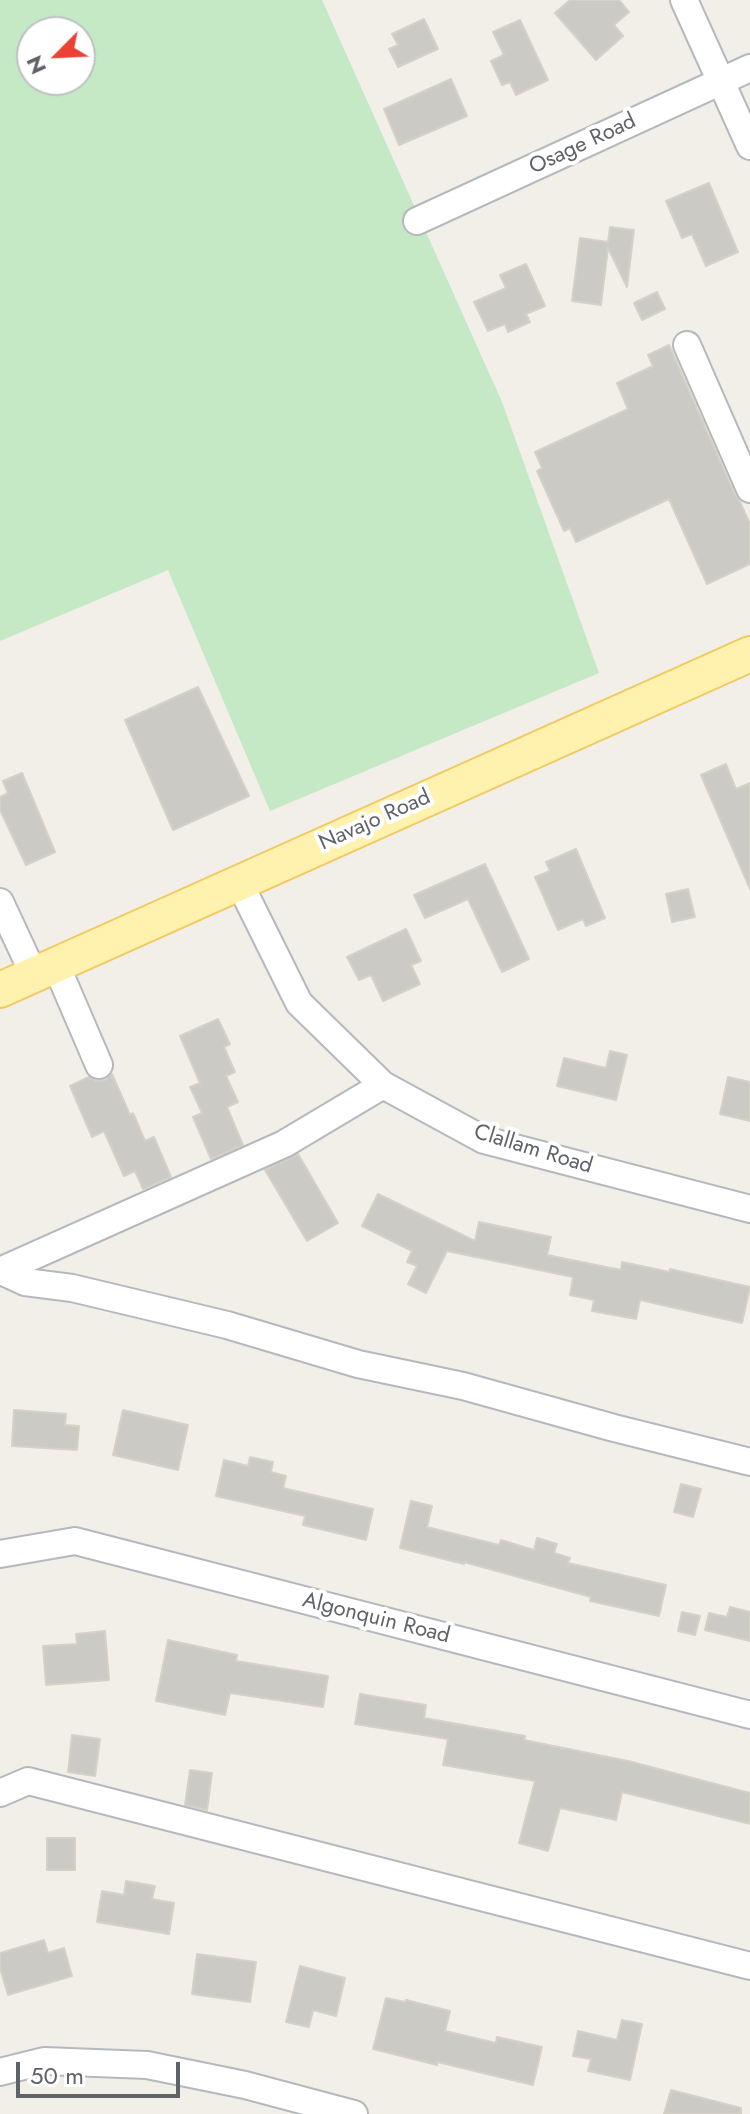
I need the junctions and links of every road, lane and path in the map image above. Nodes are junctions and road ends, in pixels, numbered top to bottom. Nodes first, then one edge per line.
1 (684, 0) edge
2 (750, 68) edge
3 (721, 81) junction
4 (750, 146) edge
5 (417, 221) dead end
6 (687, 345) dead end
7 (750, 489) edge
8 (750, 654) edge
9 (239, 882) junction
10 (0, 902) edge
11 (45, 970) junction
12 (0, 990) edge
13 (99, 1065) dead end
14 (383, 1085) junction
15 (750, 1209) edge
16 (0, 1271) edge
17 (750, 1462) edge
18 (0, 1554) edge
19 (750, 1715) edge
20 (0, 1793) edge
21 (750, 1966) edge
22 (0, 2072) edge
23 (354, 2114) edge

1 - 3 street
2 - 3 street, Osage Road
3 - 4 street
3 - 5 street, Osage Road
6 - 7 street
8 - 9 main road, Navajo Road
9 - 11 main road, Navajo Road
9 - 14 street, Clallam Road
10 - 11 street
11 - 12 main road, Navajo Road
11 - 13 street
14 - 15 street, Clallam Road
14 - 16 street
16 - 17 street
18 - 19 street, Algonquin Road
20 - 21 street
22 - 23 street

